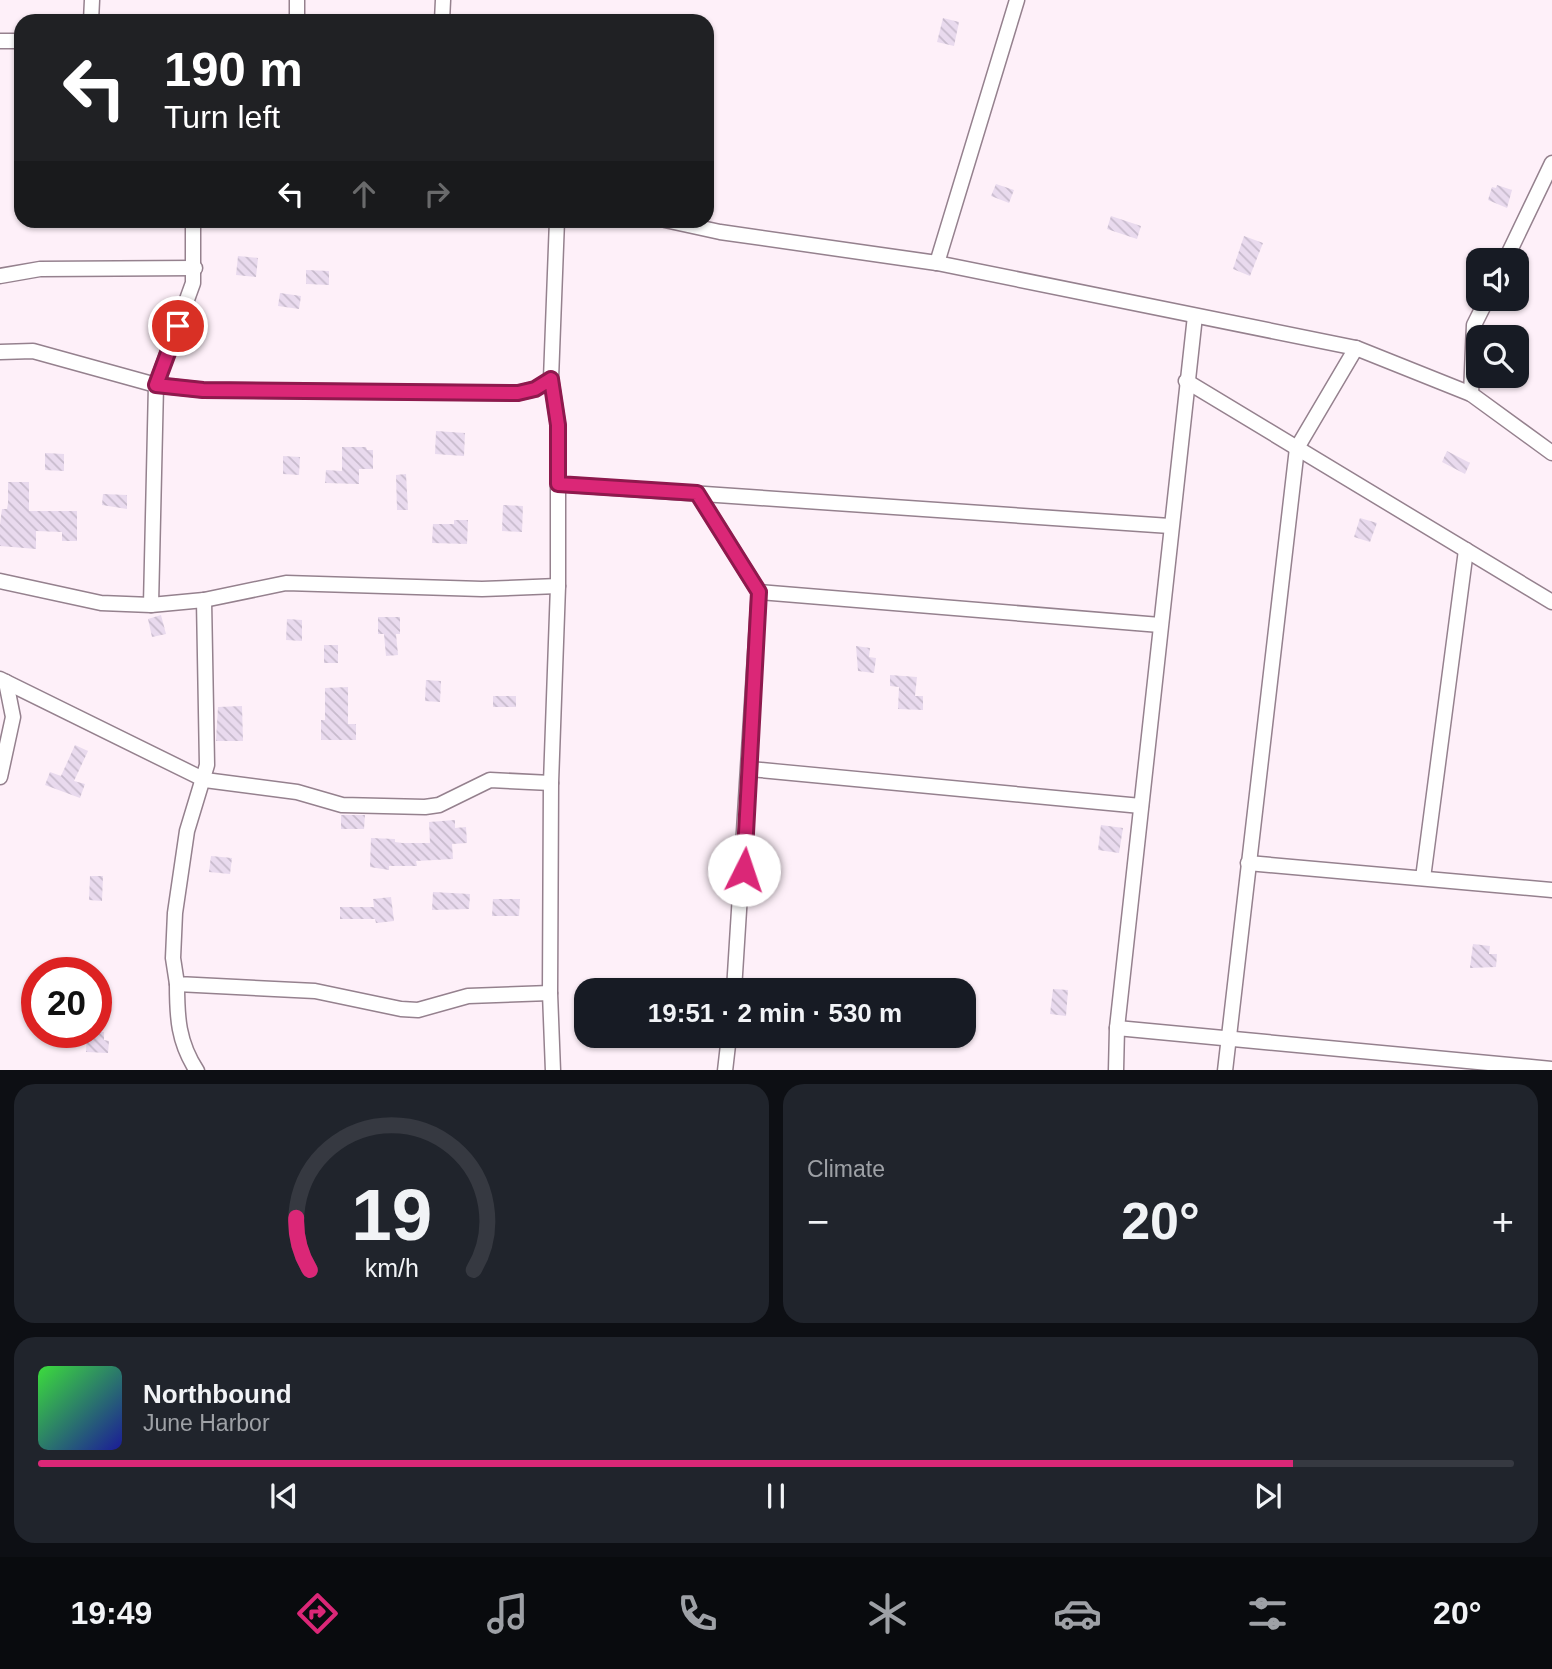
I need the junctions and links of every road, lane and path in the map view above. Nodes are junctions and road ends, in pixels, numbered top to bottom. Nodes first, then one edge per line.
1 (1017, 0) edge
2 (1552, 163) edge
3 (193, 228) edge
4 (556, 228) edge
5 (702, 228) edge
6 (1511, 248) edge
7 (937, 263) junction
8 (195, 268) junction
9 (0, 276) edge
10 (1481, 311) edge
11 (1195, 316) junction
12 (1356, 348) junction
13 (0, 352) edge
14 (551, 379) junction
15 (1186, 381) junction
16 (156, 385) junction
17 (1471, 394) junction
18 (1297, 448) junction
19 (1552, 453) edge
20 (558, 484) junction
21 (697, 493) junction
22 (1170, 526) junction
23 (1466, 550) junction
24 (0, 581) edge
25 (558, 586) junction
26 (759, 592) junction
27 (204, 600) junction
28 (1552, 602) edge
29 (151, 605) junction
30 (1160, 625) junction
31 (3, 681) edge
32 (750, 769) junction
33 (0, 777) edge
34 (205, 780) junction
35 (551, 783) junction
36 (1141, 806) junction
37 (1248, 863) junction
38 (1423, 878) junction
39 (1552, 890) edge
40 (735, 978) edge
41 (177, 984) junction
42 (550, 993) junction
43 (1117, 1028) junction
44 (1227, 1038) junction
45 (728, 1048) edge
46 (1552, 1069) edge
47 (197, 1070) edge
48 (553, 1070) edge
49 (725, 1070) edge
50 (1115, 1070) edge
51 (1225, 1070) edge

1 - 7 street
2 - 6 street
3 - 8 street
4 - 14 street
5 - 7 street
7 - 11 street
8 - 9 street
8 - 16 street
10 - 17 street
11 - 12 street
11 - 15 street
12 - 17 street
12 - 18 street
13 - 16 street
14 - 16 street
14 - 20 street
15 - 18 street
15 - 22 street
16 - 29 street
17 - 19 street
18 - 23 street
18 - 37 street
20 - 21 street
20 - 25 street
21 - 22 street
21 - 26 street
22 - 30 street
23 - 28 street
23 - 38 street
24 - 29 street
25 - 27 street
25 - 35 street
26 - 30 street
26 - 32 street
27 - 29 street
27 - 34 street
30 - 36 street
31 - 33 street
31 - 34 street
32 - 36 street
32 - 40 street
34 - 35 street
34 - 41 street
35 - 42 street
36 - 43 street
37 - 38 street
37 - 44 street
38 - 39 street
41 - 42 street
41 - 47 street
42 - 48 street
43 - 44 street
43 - 50 street
44 - 46 street
44 - 51 street
45 - 49 street

